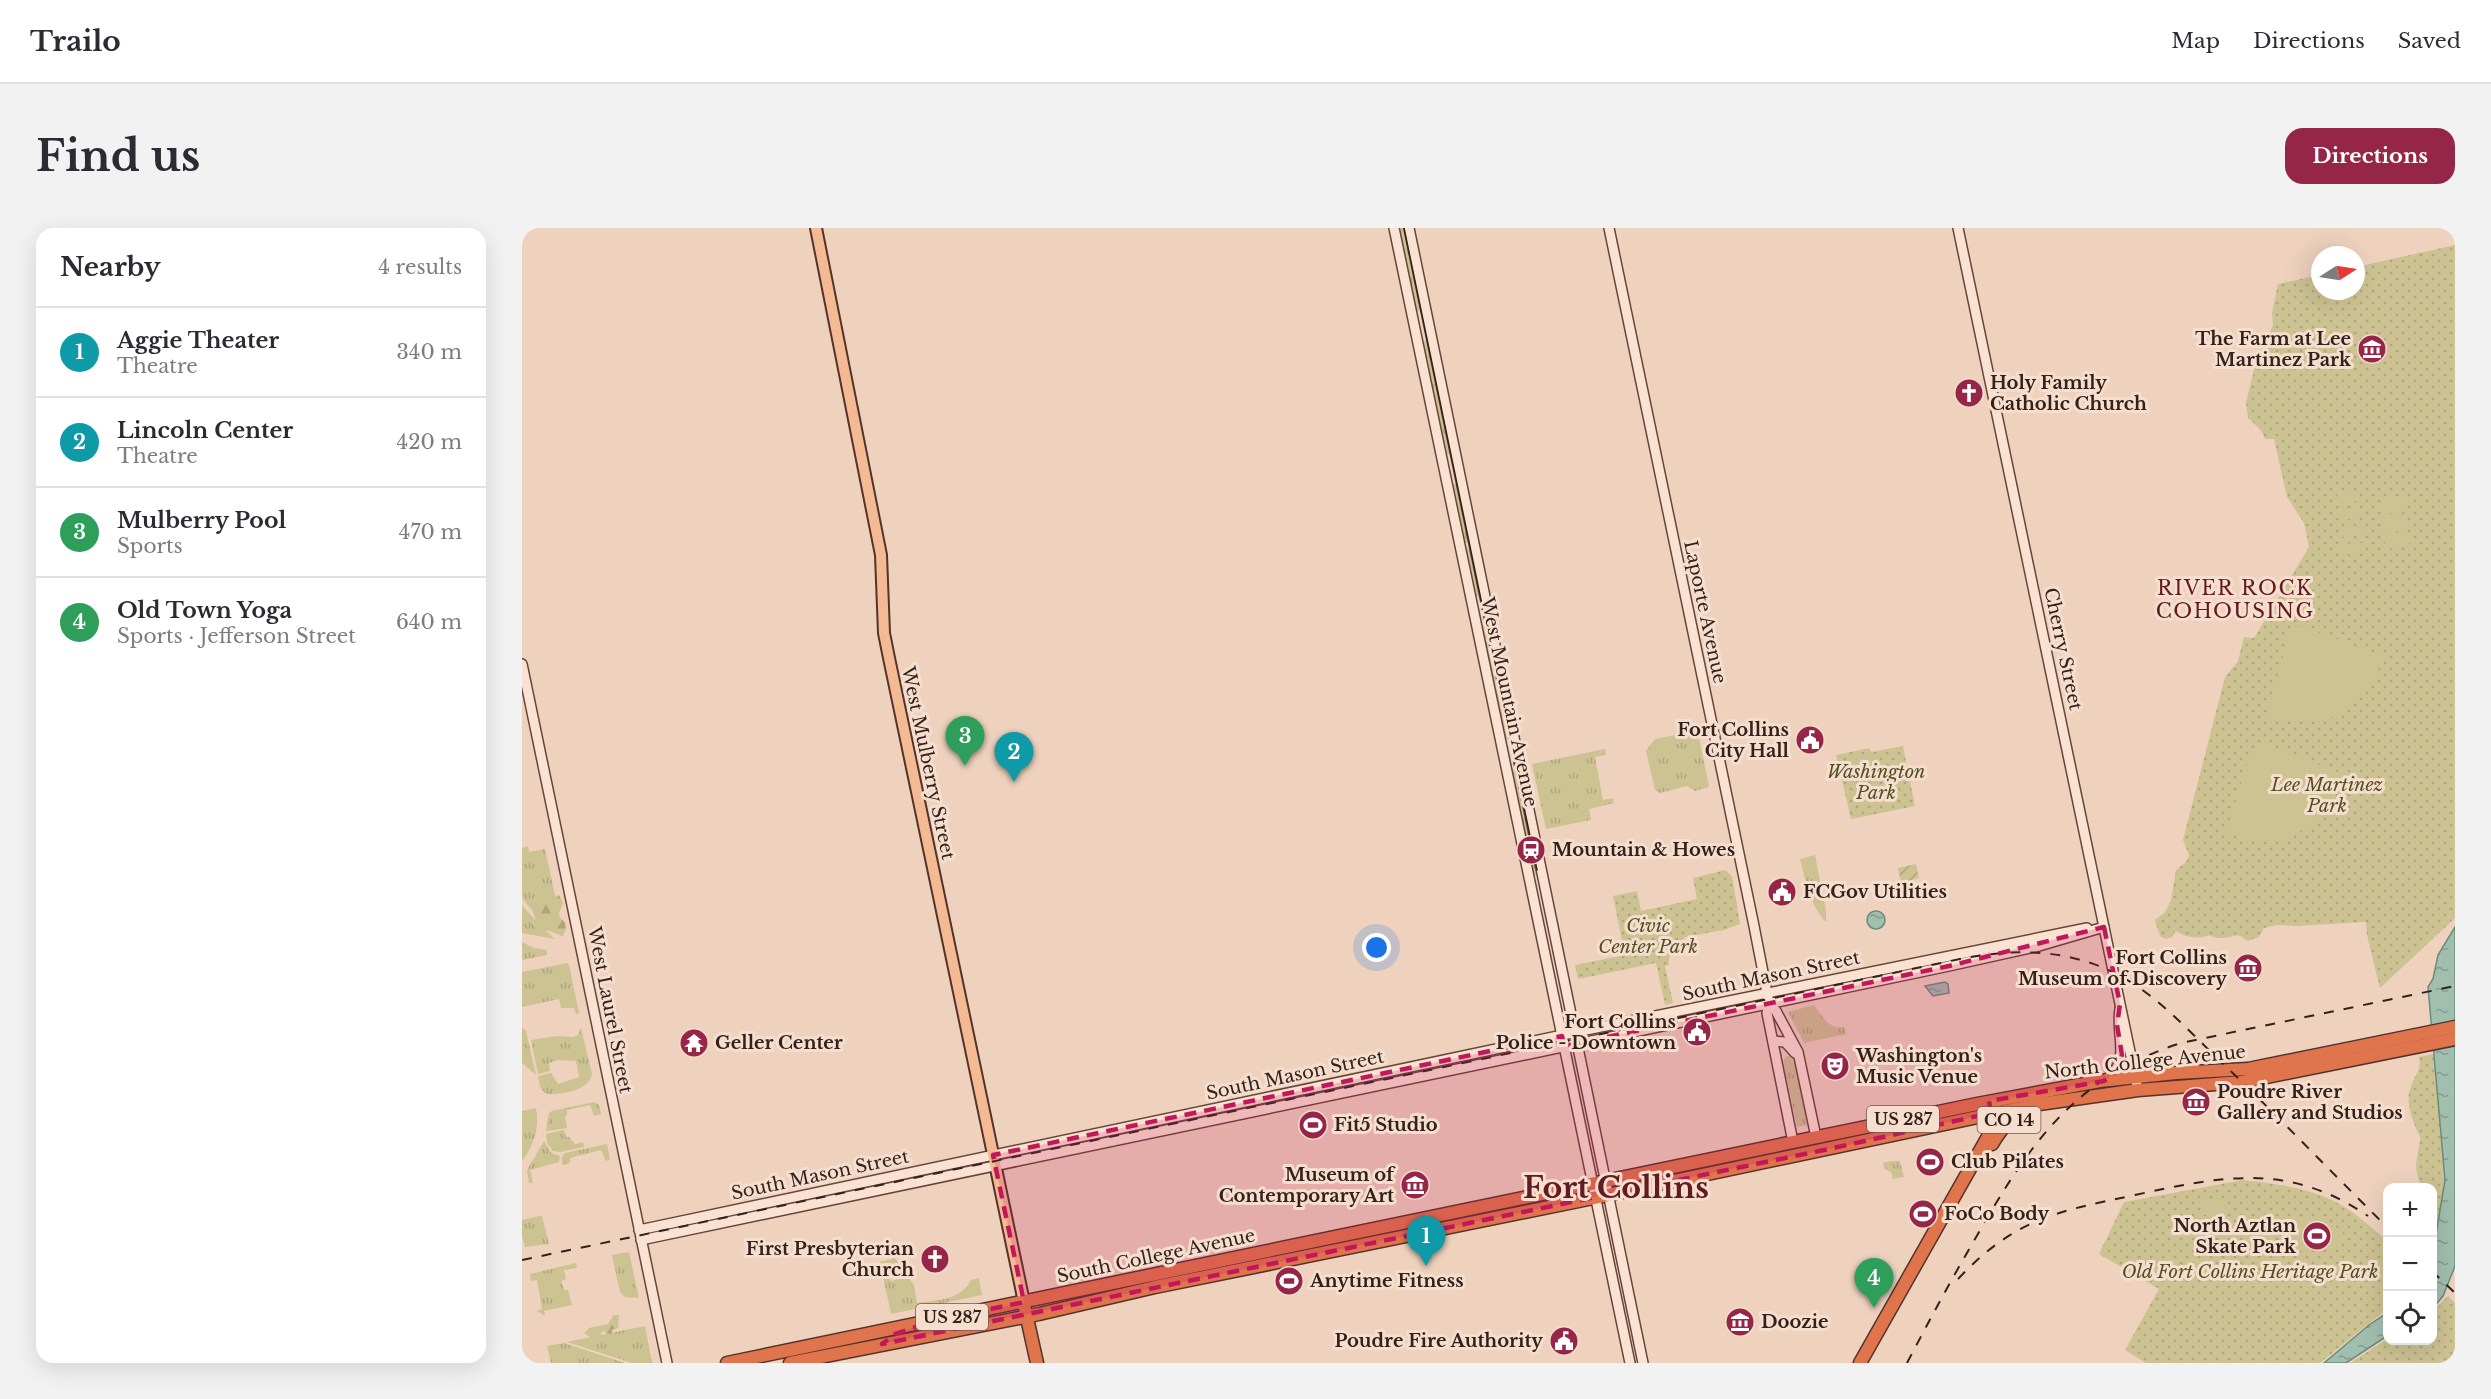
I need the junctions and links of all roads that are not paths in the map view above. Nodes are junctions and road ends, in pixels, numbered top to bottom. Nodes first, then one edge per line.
1 (816, 228) edge
2 (1394, 228) edge
3 (1409, 228) edge
4 (1609, 228) edge
5 (1958, 228) edge
6 (522, 664) edge
7 (2104, 927) junction
8 (2092, 929) junction
9 (1768, 998) junction
10 (2120, 1004) junction
11 (2455, 1027) edge
12 (1577, 1038) junction
13 (2455, 1039) edge
14 (1563, 1041) junction
15 (1773, 1041) junction
16 (2410, 1042) junction
17 (2104, 1081) junction
18 (1805, 1084) junction
19 (2137, 1084) junction
20 (2058, 1101) junction
21 (1990, 1107) junction
22 (1816, 1137) junction
23 (1793, 1142) junction
24 (994, 1160) junction
25 (1976, 1162) junction
26 (1599, 1182) junction
27 (1602, 1196) junction
28 (639, 1230) junction
29 (641, 1240) junction
30 (1024, 1302) junction
31 (1027, 1316) junction
32 (934, 1321) junction
33 (879, 1331) junction
34 (882, 1344) junction
35 (819, 1357) junction
36 (667, 1363) edge
37 (727, 1363) edge
38 (790, 1363) edge
39 (1037, 1363) edge
40 (1630, 1363) edge
41 (1643, 1363) edge
42 (1860, 1363) edge

1 - 24 main road, West Mulberry Street
2 - 14 street, West Mountain Avenue
3 - 12 street, West Mountain Avenue
4 - 9 street, Laporte Avenue
5 - 7 street, Cherry Street
6 - 28 street, West Laurel Street
7 - 8 street
7 - 10 street, Cherry Street
8 - 9 street, South Mason Street
8 - 9 street
9 - 12 street, South Mason Street
9 - 15 street, Laporte Avenue
9 - 18 street, Laporte Avenue
10 - 17 street
10 - 19 street, Cherry Street
11 - 16 highway, North College Avenue / US 287
12 - 14 street, South Mason Street
12 - 26 street, West Mountain Avenue
13 - 16 highway, North College Avenue / US 287
14 - 24 street, South Mason Street
14 - 26 street, West Mountain Avenue
15 - 18 street
15 - 23 street, Laporte Avenue
16 - 19 highway, North College Avenue / US 287
17 - 19 highway, North College Avenue / US 287
17 - 21 highway, North College Avenue / US 287
18 - 22 street, Laporte Avenue
19 - 20 highway, North College Avenue / US 287
20 - 21 highway, North College Avenue / US 287
20 - 25 highway, CO 14
21 - 22 highway, North College Avenue / US 287
21 - 25 highway, CO 14
21 - 27 highway, North College Avenue / US 287
22 - 23 highway, North College Avenue / US 287
23 - 26 highway, North College Avenue / US 287
24 - 28 street, South Mason Street
24 - 29 street, South Mason Street
24 - 30 main road, West Mulberry Street
25 - 42 highway, CO 14
26 - 27 street
26 - 30 highway, South College Avenue / US 287
27 - 31 highway, South College Avenue / US 287
27 - 40 street
27 - 41 street
28 - 29 street, West Laurel Street
29 - 36 street, West Laurel Street
30 - 31 highway
30 - 32 highway, South College Avenue / US 287
31 - 34 highway, South College Avenue / US 287
31 - 39 highway
32 - 33 highway, South College Avenue / US 287
32 - 34 highway
33 - 35 highway
33 - 37 highway, South College Avenue / US 287
34 - 35 highway, South College Avenue / US 287
35 - 38 highway, South College Avenue / US 287

